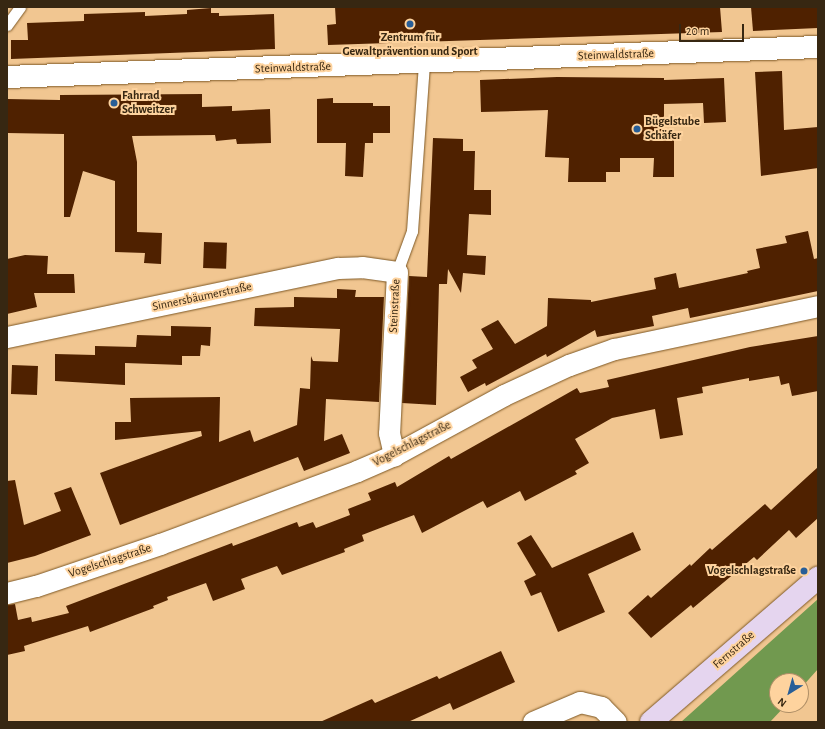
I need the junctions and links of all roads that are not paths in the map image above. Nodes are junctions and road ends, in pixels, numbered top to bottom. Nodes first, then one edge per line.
1 (20, 7) edge
2 (7, 25) edge
3 (818, 47) edge
4 (424, 63) junction
5 (7, 77) edge
6 (397, 272) junction
7 (818, 306) edge
8 (7, 337) edge
9 (394, 455) junction
10 (818, 578) edge
11 (7, 593) edge
12 (532, 722) edge
13 (616, 722) edge
14 (651, 722) edge

1 - 2 lane
3 - 4 street, Steinwaldstraße
4 - 5 street, Steinwaldstraße
4 - 6 lane, Steinstraße
6 - 8 street, Sinnersbäumerstraße
6 - 9 street, Steinstraße
7 - 9 street, Vogelschlagstraße
9 - 11 street, Vogelschlagstraße
10 - 14 main road, Fernstraße
12 - 13 street

